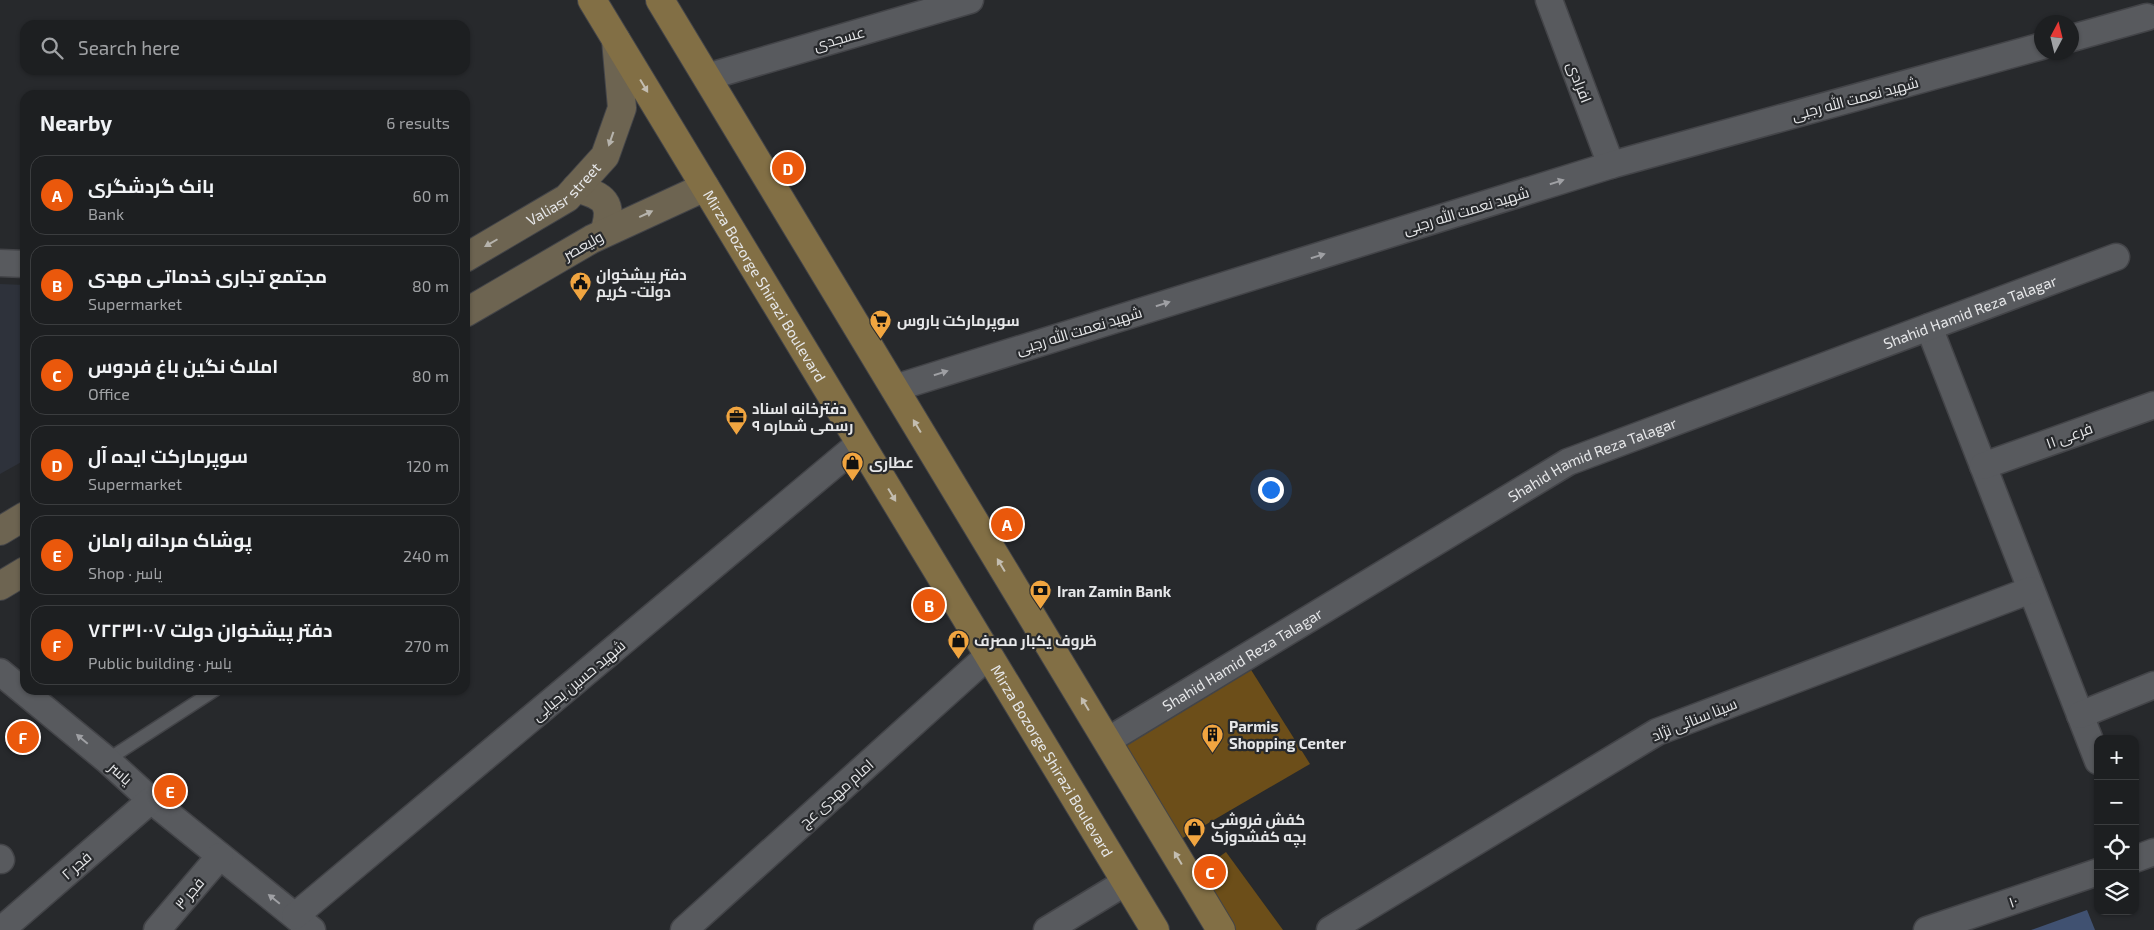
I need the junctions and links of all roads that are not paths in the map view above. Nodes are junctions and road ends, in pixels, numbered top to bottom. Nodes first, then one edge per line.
1 (592, 0) edge
2 (660, 0) edge
3 (970, 0) edge
4 (1549, 0) edge
5 (2147, 17) dead end
6 (2079, 36) edge
7 (616, 40) junction
8 (2034, 48) edge
9 (707, 77) junction
10 (1611, 165) junction
11 (705, 187) junction
12 (576, 188) junction
13 (604, 233) junction
14 (470, 255) edge
15 (2116, 258) dead end
16 (0, 263) edge
17 (20, 264) edge
18 (470, 310) edge
19 (1929, 327) junction
20 (895, 388) junction
21 (2154, 405) edge
22 (860, 443) junction
23 (1983, 466) junction
24 (20, 519) edge
25 (0, 530) edge
26 (20, 574) edge
27 (0, 586) edge
28 (2031, 590) junction
29 (989, 655) junction
30 (0, 672) edge
31 (2154, 685) edge
32 (20, 688) edge
33 (28, 695) edge
34 (207, 695) edge
35 (2080, 715) junction
36 (1107, 741) junction
37 (2094, 751) edge
38 (107, 760) junction
39 (151, 800) junction
40 (220, 856) junction
41 (2094, 873) edge
42 (1126, 882) junction
43 (304, 923) edge
44 (1, 930) edge
45 (157, 930) edge
46 (684, 930) edge
47 (1047, 930) edge
48 (1156, 930) edge
49 (1221, 930) edge
50 (1330, 930) edge
51 (1927, 930) edge

1 - 7 main road, Mirza Bozorge Shirazi Boulevard
2 - 9 main road
3 - 9 street, عسجدی
4 - 10 street, افرادی
5 - 6 street
7 -> 11 main road, Mirza Bozorge Shirazi Boulevard
7 -> 12 main road, Valiasr street
8 - 10 street, شهید نعمت الله رجبی
9 - 20 main road
20 -> 10 street, شهید نعمت الله رجبی
13 -> 11 main road, ولیعصر
11 - 22 main road, Mirza Bozorge Shirazi Boulevard
12 - 13 main road
12 -> 14 main road, Valiasr street
13 - 18 main road, ولیعصر
15 - 19 street, Shahid Hamid Reza Talagar
16 - 17 street
19 - 23 street
19 - 36 street, Shahid Hamid Reza Talagar
36 -> 20 main road
21 - 23 street, فرعی ۱۱
22 -> 29 main road, Mirza Bozorge Shirazi Boulevard
22 - 43 street, شهید حسین یحیایی
23 - 28 street
24 - 25 main road
26 - 27 main road
28 - 35 street
28 - 50 street, سینا سنائی نژاد
29 - 42 main road, Mirza Bozorge Shirazi Boulevard
29 - 46 street, امام مهدی عج
32 -> 30 street, یاسر
31 - 35 street
38 -> 33 street, یاسر
34 - 38 lane
35 - 37 street
49 -> 36 main road
38 - 39 street, یاسر
39 - 40 street, یاسر
39 - 44 street, فجر ۲
43 -> 40 street, یاسر
40 - 45 street, فجر ۳
41 - 51 street, ۱۰
42 - 47 street
42 - 48 main road, Mirza Bozorge Shirazi Boulevard

